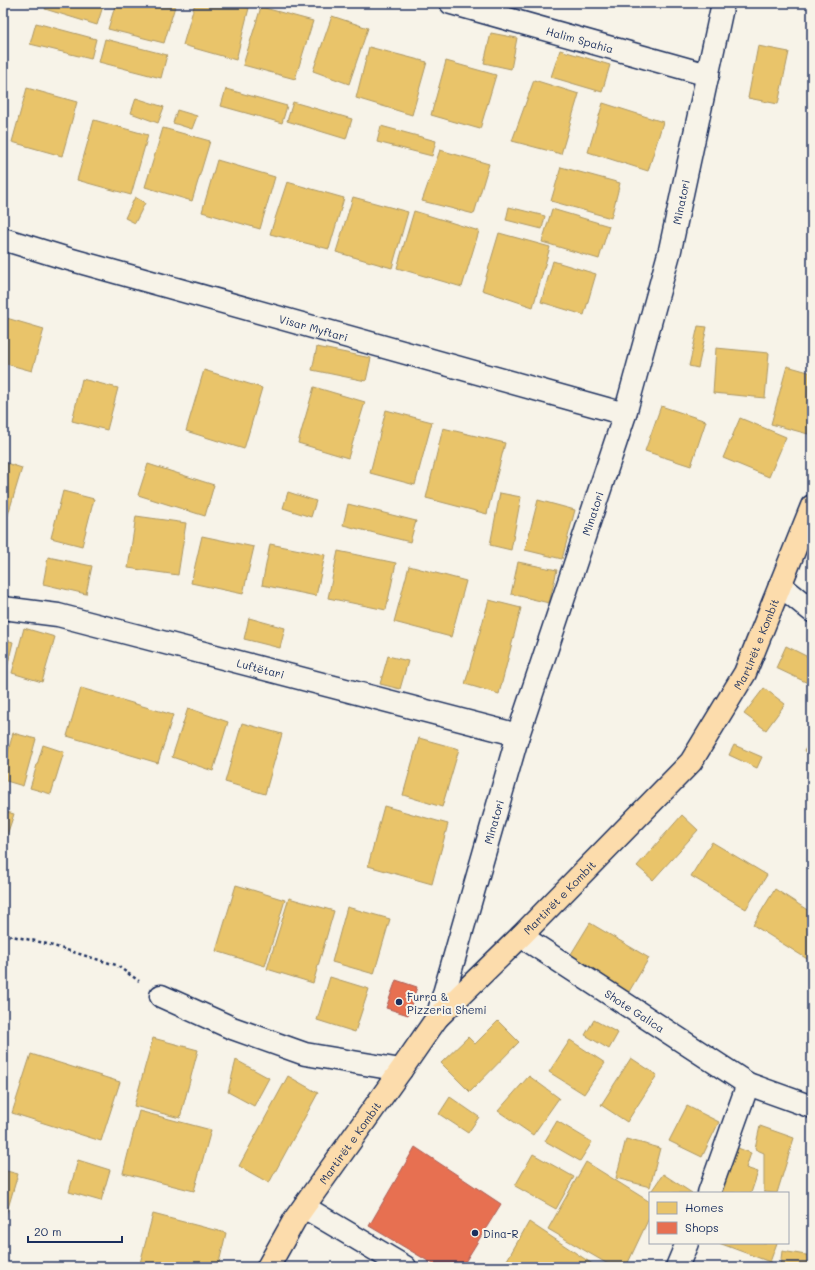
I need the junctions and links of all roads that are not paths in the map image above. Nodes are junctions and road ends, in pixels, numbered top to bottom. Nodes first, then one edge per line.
1 (451, 3) edge
2 (723, 3) edge
3 (708, 75) junction
4 (3, 239) edge
5 (626, 414) junction
6 (812, 506) edge
7 (780, 585) junction
8 (3, 608) edge
9 (812, 611) edge
10 (518, 735) junction
11 (521, 936) junction
12 (161, 996) road end
13 (436, 1018) junction
14 (401, 1070) junction
15 (748, 1084) junction
16 (812, 1107) edge
17 (709, 1192) edge
18 (304, 1208) junction
19 (687, 1244) edge
20 (268, 1267) edge
21 (405, 1267) edge
22 (677, 1267) edge

1 - 3 street, Halim Spahia
2 - 3 street, Minatori
3 - 5 street, Minatori
4 - 5 street, Visar Myftari
5 - 10 street, Minatori
6 - 7 main road, Martirët e Kombit
7 - 9 street
7 - 11 main road, Martirët e Kombit
8 - 10 street, Luftëtari
10 - 13 street, Minatori
11 - 13 main road, Martirët e Kombit
11 - 15 street, Shote Galica
12 - 14 street
13 - 14 main road, Martirët e Kombit
14 - 18 main road, Martirët e Kombit
15 - 16 street, Shote Galica
15 - 17 street
18 - 20 main road, Martirët e Kombit
18 - 21 street
19 - 22 street

